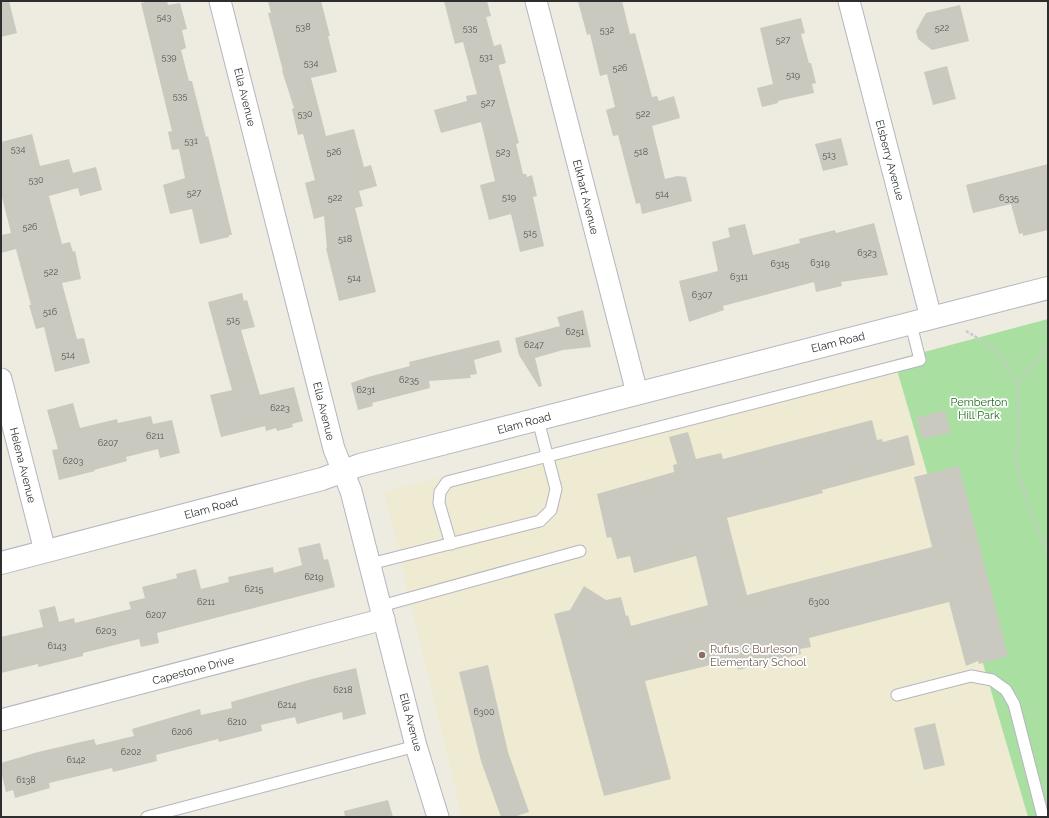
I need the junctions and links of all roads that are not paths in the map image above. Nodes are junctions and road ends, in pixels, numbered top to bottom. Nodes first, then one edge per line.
1 (220, 1) edge
2 (536, 1) edge
3 (849, 1) edge
4 (1048, 288) edge
5 (921, 321) junction
6 (1, 379) edge
7 (637, 394) junction
8 (538, 420) junction
9 (548, 456) junction
10 (342, 472) junction
11 (451, 544) junction
12 (45, 551) junction
13 (580, 551) dead end
14 (1, 563) edge
15 (370, 564) junction
16 (383, 612) junction
17 (897, 695) dead end
18 (1, 720) edge
19 (416, 746) junction
20 (147, 817) edge
21 (438, 817) edge
22 (1043, 817) edge

1 - 10 street, Ella Avenue
2 - 7 street, Elkhart Avenue
3 - 5 street, Elsberry Avenue
4 - 5 street, Elam Road
5 - 7 street, Elam Road
5 - 9 lane
6 - 12 street, Helena Avenue
7 - 8 street, Elam Road
8 - 9 lane
8 - 10 street, Elam Road
9 - 11 lane
9 - 11 lane
10 - 12 street, Elam Road
10 - 15 street, Ella Avenue
11 - 15 lane
12 - 14 street, Elam Road
13 - 16 lane
15 - 16 street, Ella Avenue
16 - 18 street, Capestone Drive
16 - 19 street, Ella Avenue
17 - 22 lane
19 - 20 lane
19 - 21 street, Ella Avenue

